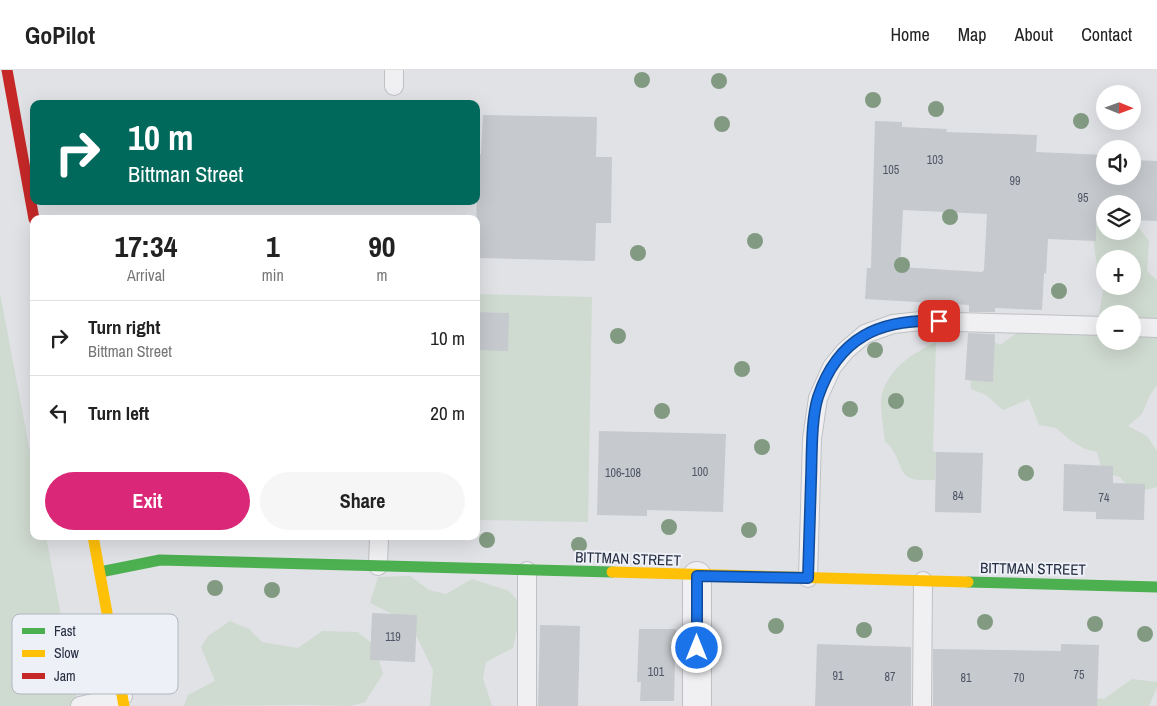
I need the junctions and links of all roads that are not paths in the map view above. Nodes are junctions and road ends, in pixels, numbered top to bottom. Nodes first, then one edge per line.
1 (7, 70) edge
2 (30, 197) edge
3 (1096, 326) edge
4 (1141, 327) edge
5 (1157, 328) edge
6 (94, 540) edge
7 (379, 540) edge
8 (378, 566) junction
9 (527, 571) junction
10 (100, 572) junction
11 (697, 576) junction
12 (808, 578) junction
13 (923, 581) junction
14 (1157, 587) edge
15 (107, 614) edge
16 (123, 701) edge
17 (80, 706) edge
18 (527, 706) edge
19 (696, 706) edge
20 (922, 706) edge

1 - 2 street
3 - 12 lane
4 - 5 lane
6 - 10 street
7 - 8 lane
8 - 9 street, BITTMAN STREET
8 - 10 street, BITTMAN STREET
9 - 11 street, BITTMAN STREET
9 - 18 lane
10 - 15 street
11 - 12 street, BITTMAN STREET
11 - 19 street
12 - 13 street, BITTMAN STREET
13 - 14 street, BITTMAN STREET
13 - 20 lane
16 - 17 lane

